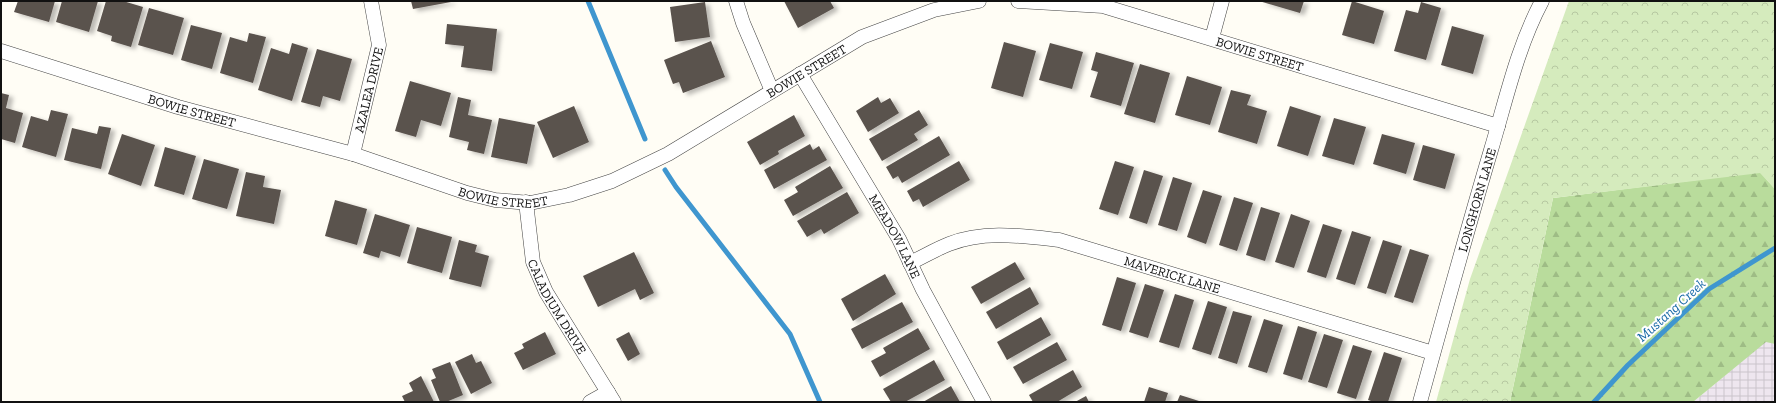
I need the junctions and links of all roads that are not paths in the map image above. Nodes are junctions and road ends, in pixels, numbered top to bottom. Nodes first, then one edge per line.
1 (371, 1) edge
2 (736, 1) edge
3 (980, 1) edge
4 (1018, 1) edge
5 (1222, 1) edge
6 (1542, 1) edge
7 (1212, 38) junction
8 (1, 51) edge
9 (800, 74) junction
10 (772, 91) junction
11 (1498, 126) junction
12 (353, 154) junction
13 (526, 202) junction
14 (910, 263) junction
15 (1433, 353) junction
16 (611, 397) edge
17 (590, 402) edge
18 (984, 402) edge
19 (1420, 402) edge

1 - 12 street, AZALEA DRIVE
2 - 10 street
3 - 9 street, BOWIE STREET
4 - 7 street, BOWIE STREET
5 - 7 street
6 - 11 street, LONGHORN LANE
7 - 11 street, BOWIE STREET
8 - 12 street, BOWIE STREET
9 - 10 street, BOWIE STREET
9 - 14 street, MEADOW LANE
10 - 13 street, BOWIE STREET
11 - 15 street, LONGHORN LANE
12 - 13 street, BOWIE STREET
13 - 16 street, CALADIUM DRIVE
14 - 15 street, MAVERICK LANE
14 - 18 street, MEADOW LANE
15 - 19 street, LONGHORN LANE
16 - 17 street

